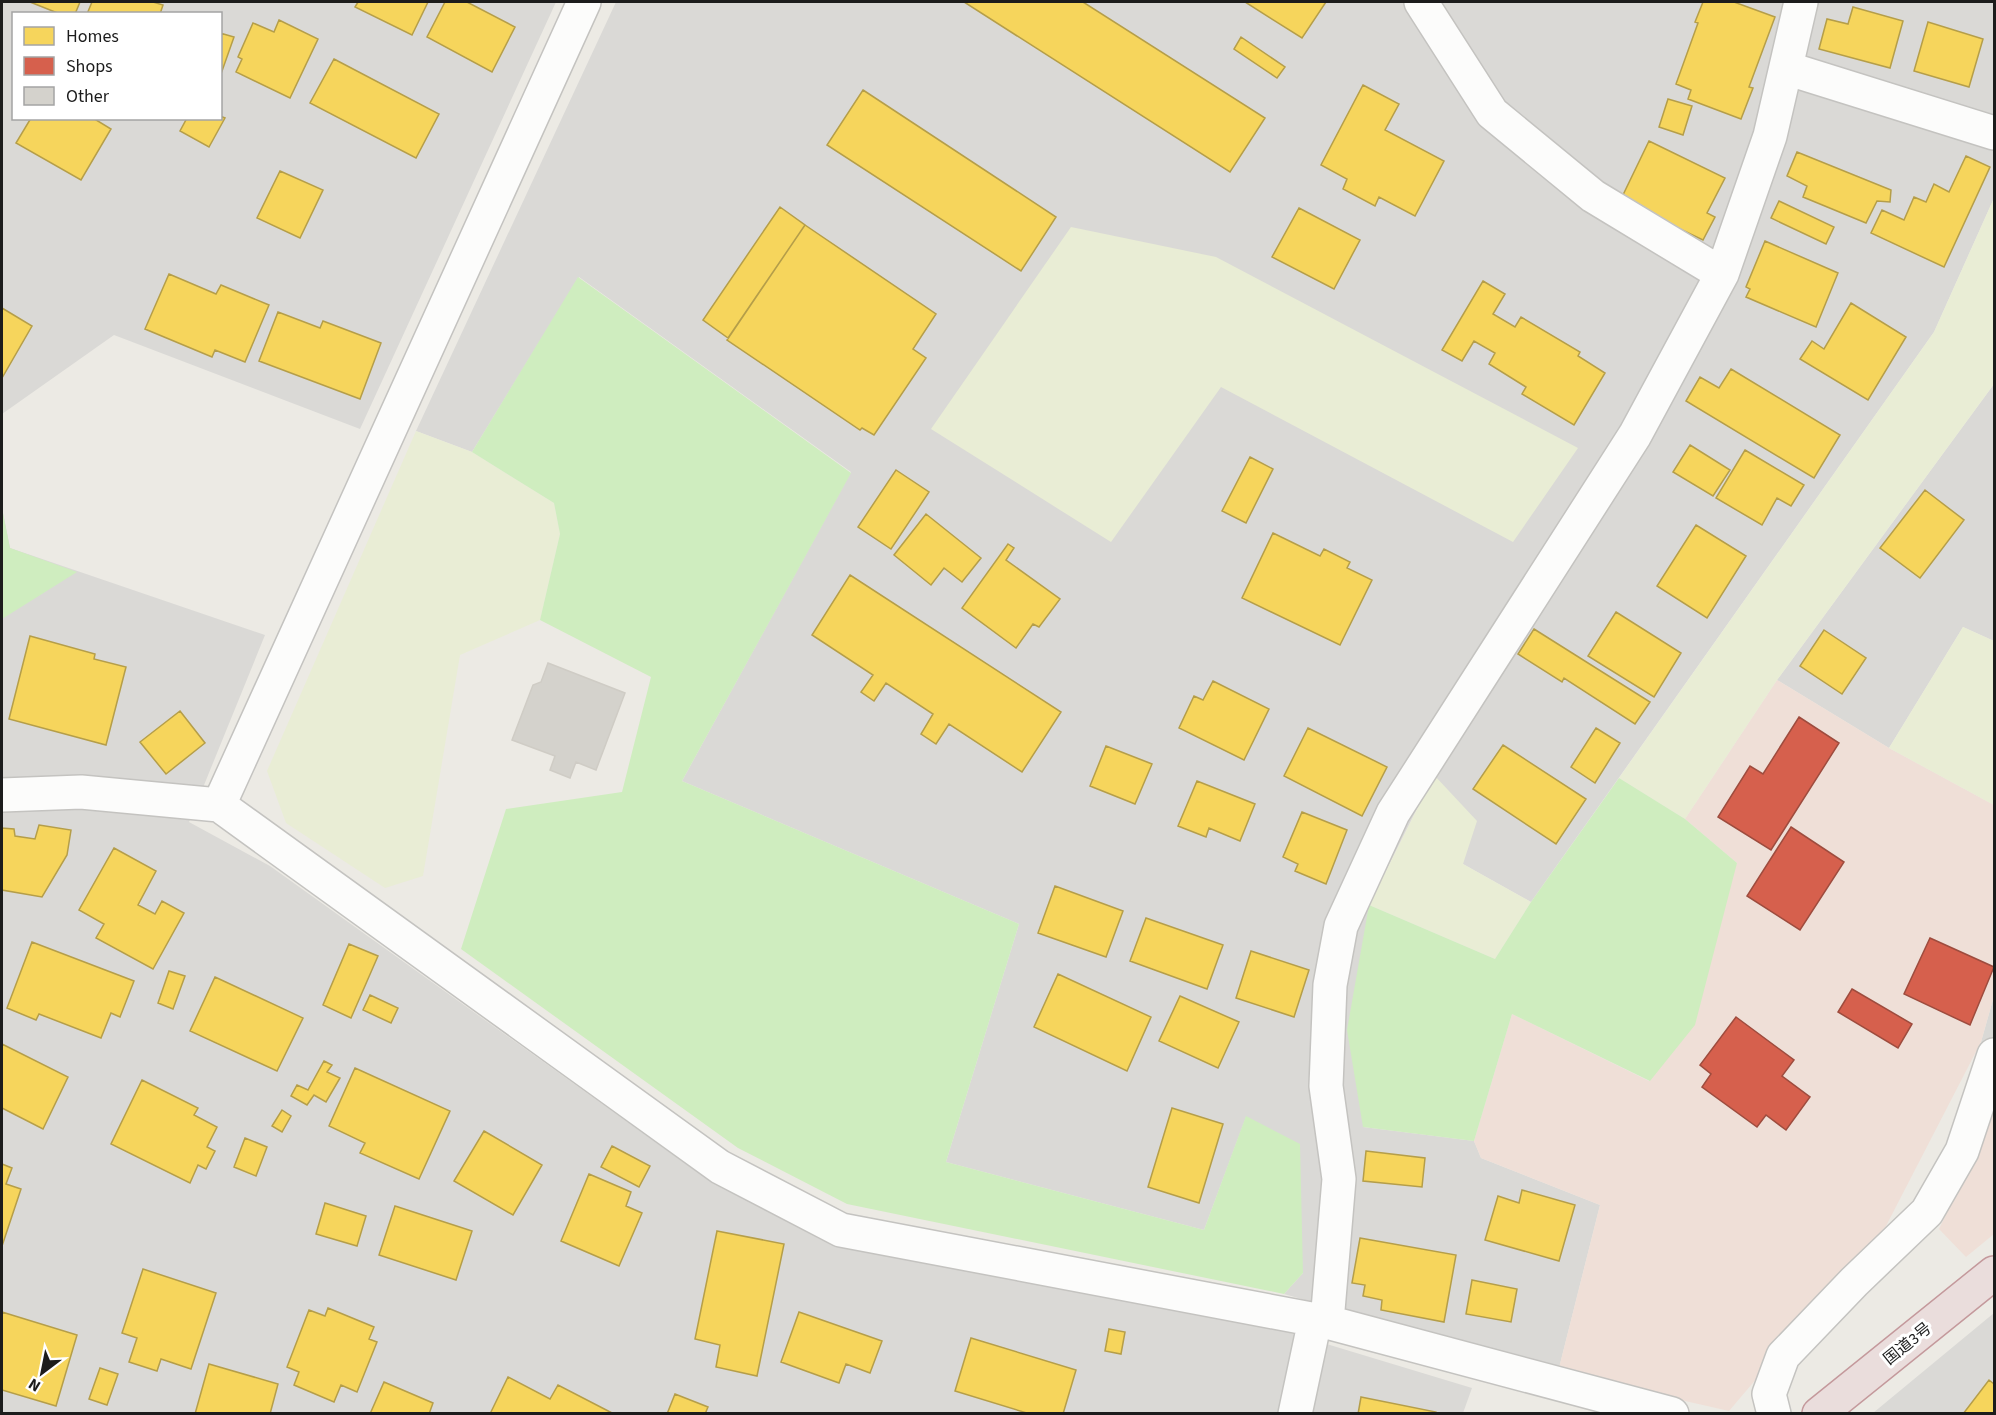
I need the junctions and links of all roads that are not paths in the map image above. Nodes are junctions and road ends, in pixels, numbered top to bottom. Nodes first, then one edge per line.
1 (584, 2) edge
2 (1421, 2) edge
3 (1801, 2) edge
4 (1786, 68) junction
5 (1995, 133) edge
6 (1722, 274) junction
7 (2, 795) edge
8 (219, 805) junction
9 (1995, 1056) edge
10 (1995, 1273) edge
11 (1321, 1321) junction
12 (1295, 1413) edge
13 (1672, 1413) edge
14 (1774, 1413) edge
15 (1820, 1413) edge

1 - 8 street
2 - 6 street
3 - 4 street
4 - 5 street
4 - 6 street
6 - 11 street
7 - 8 street
8 - 11 street
9 - 14 street
10 - 15 highway, 国道3号
11 - 12 street
11 - 13 street

